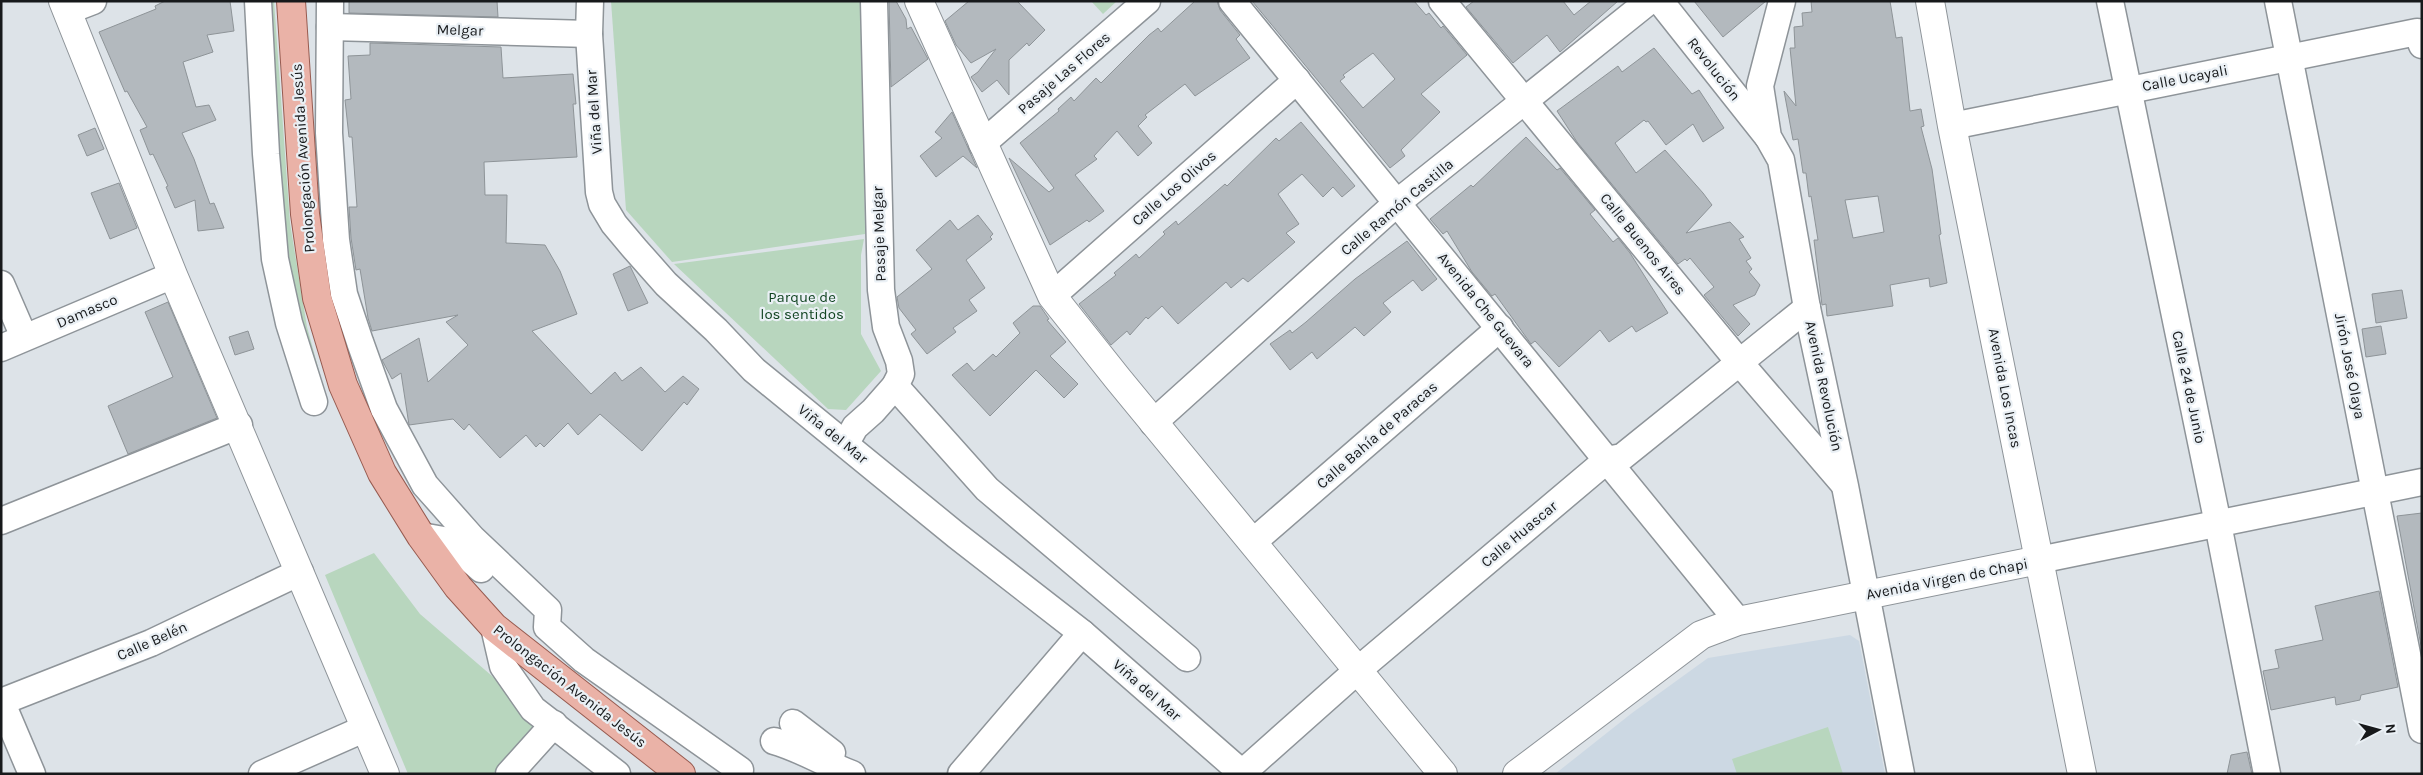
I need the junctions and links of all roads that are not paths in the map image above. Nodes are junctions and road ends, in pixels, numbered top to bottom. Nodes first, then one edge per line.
1 (94, 1) edge
2 (258, 1) edge
3 (291, 1) edge
4 (590, 1) edge
5 (874, 1) edge
6 (919, 1) edge
7 (1147, 1) edge
8 (1232, 1) edge
9 (1442, 1) edge
10 (1649, 1) edge
11 (1660, 1) edge
12 (1782, 1) edge
13 (1930, 1) edge
14 (2110, 1) edge
15 (2278, 1) edge
16 (65, 6) edge
17 (330, 14) edge
18 (589, 34) junction
19 (2420, 38) edge
20 (2289, 57) junction
21 (1297, 80) junction
22 (2126, 89) junction
23 (1525, 101) junction
24 (1952, 126) junction
25 (299, 131) junction
26 (329, 133) junction
27 (1768, 137) junction
28 (982, 144) junction
29 (1398, 202) junction
30 (173, 275) junction
31 (1, 284) edge
32 (344, 294) junction
33 (1052, 296) junction
34 (317, 298) junction
35 (1807, 308) junction
36 (1500, 328) junction
37 (13, 343) edge
38 (1740, 363) junction
39 (895, 386) junction
40 (314, 402) dead end
41 (384, 409) junction
42 (1153, 423) junction
43 (239, 425) junction
44 (359, 425) junction
45 (846, 443) junction
46 (1607, 460) junction
47 (2422, 482) edge
48 (1845, 486) junction
49 (2374, 492) junction
50 (1, 521) edge
51 (2218, 524) junction
52 (421, 536) junction
53 (1253, 542) junction
54 (2039, 560) junction
55 (300, 572) junction
56 (1866, 595) junction
57 (1738, 621) junction
58 (494, 627) junction
59 (547, 628) junction
60 (1082, 633) junction
61 (1187, 658) dead end
62 (1358, 670) junction
63 (2, 702) edge
64 (793, 723) dead end
65 (554, 724) junction
66 (366, 728) junction
67 (2422, 730) edge
68 (774, 741) dead end
69 (740, 770) dead end
70 (1241, 773) edge
71 (32, 774) edge
72 (262, 774) edge
73 (385, 774) edge
74 (509, 774) edge
75 (617, 774) edge
76 (681, 774) edge
77 (852, 774) edge
78 (858, 774) edge
79 (961, 774) edge
80 (1443, 774) edge
81 (1517, 774) edge
82 (1901, 774) edge
83 (2082, 774) edge
84 (2267, 774) edge

1 - 16 street
2 - 40 street
3 - 25 main road, Prolongación Avenida Jesús
4 - 18 street, Viña del Mar
5 - 39 street, Pasaje Melgar
6 - 28 street
7 - 28 street, Pasaje Las Flores
8 - 21 street, Avenida Che Guevara
9 - 23 street, Calle Buenos Aires
10 - 23 street, Calle Ramón Castilla
11 - 27 street, Revolución
12 - 27 street, Avenida Revolución
13 - 24 street, Avenida Los Incas
14 - 22 street, Calle 24 de Junio
15 - 20 street, Jirón José Olaya
16 - 30 street
17 - 18 street, Melgar
17 - 26 street
18 - 45 street, Viña del Mar
19 - 20 street, Calle Ucayali
20 - 22 street, Calle Ucayali
20 - 49 street, Jirón José Olaya
21 - 29 street, Avenida Che Guevara
21 - 33 street, Calle Los Olivos
22 - 24 street, Calle Ucayali
22 - 51 street, Calle 24 de Junio
23 - 29 street, Calle Ramón Castilla
23 - 38 street, Calle Buenos Aires
24 - 54 street, Avenida Los Incas
25 - 26 street
25 - 34 main road, Prolongación Avenida Jesús
26 - 32 street
27 - 35 street, Avenida Revolución
28 - 33 street
29 - 36 street, Avenida Che Guevara
29 - 42 street, Calle Ramón Castilla
30 - 37 street, Damasco
30 - 43 street
31 - 37 street
32 - 34 street
32 - 41 street
33 - 42 street
34 - 44 main road, Prolongación Avenida Jesús
35 - 38 street, Calle Huascar
35 - 48 street, Avenida Revolución
36 - 46 street, Avenida Che Guevara
36 - 53 street, Calle Bahía de Paracas
38 - 46 street, Calle Huascar
38 - 48 street, Calle Buenos Aires
39 - 45 street
39 - 61 street
41 - 44 street
41 - 59 street
42 - 53 street
43 - 50 street
43 - 55 street
44 - 52 main road, Prolongación Avenida Jesús
45 - 60 street, Viña del Mar
46 - 57 street, Avenida Che Guevara
46 - 62 street, Calle Huascar
47 - 49 street, Avenida Virgen de Chapi
48 - 56 street, Avenida Revolución
49 - 51 street, Avenida Virgen de Chapi
49 - 67 street, Jirón José Olaya
51 - 54 street, Avenida Virgen de Chapi
51 - 84 street, Calle 24 de Junio
52 - 58 main road, Prolongación Avenida Jesús
52 - 59 street
53 - 62 street
54 - 56 street, Avenida Virgen de Chapi
54 - 83 street, Avenida Los Incas
55 - 63 street, Calle Belén
55 - 66 street
56 - 57 street, Avenida Virgen de Chapi
56 - 82 street, Avenida Revolución
57 - 81 street, Avenida Virgen de Chapi
58 - 65 street
58 - 76 main road, Prolongación Avenida Jesús
59 - 69 street
60 - 70 street, Viña del Mar
60 - 79 street
62 - 70 street, Calle Huascar
62 - 80 street
63 - 71 street
64 - 78 street
65 - 74 street
65 - 75 street
66 - 72 street
66 - 73 street
68 - 77 street

